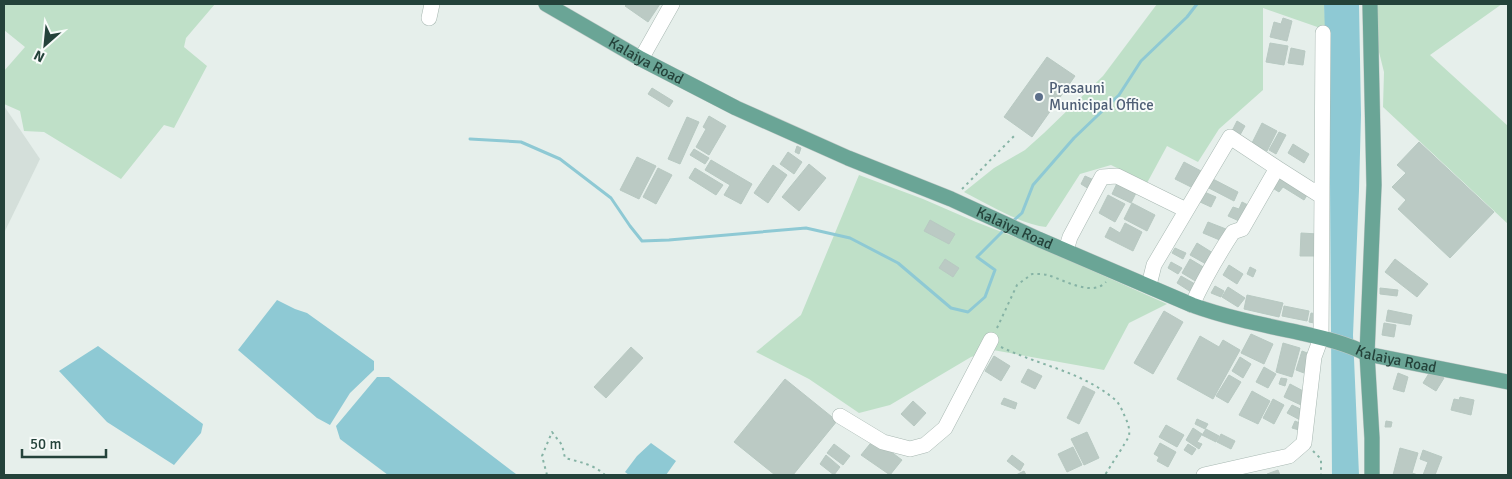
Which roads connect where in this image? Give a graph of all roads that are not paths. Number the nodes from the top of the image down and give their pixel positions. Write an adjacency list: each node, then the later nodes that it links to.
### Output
1 (546, 4): 5 (main road, Kalaiya Road)
2 (672, 4): 5 (street)
3 (1370, 4): 14 (main road)
4 (1323, 33): 7 (street)
5 (641, 59): 9 (main road, Kalaiya Road)
6 (1277, 168): 7 (street); 8 (street); 11 (street)
7 (1321, 196): 12 (street)
8 (1186, 210): 9 (street); 10 (street)
9 (1066, 250): 10 (main road, Kalaiya Road)
10 (1149, 285): 11 (main road, Kalaiya Road)
11 (1192, 305): 12 (main road, Kalaiya Road)
12 (1321, 338): 14 (main road, Kalaiya Road); 17 (street)
13 (991, 340): 16 (street)
14 (1361, 351): 15 (main road, Kalaiya Road); 18 (main road)
15 (1508, 382)
16 (840, 416)
17 (1204, 475)
18 (1372, 475)

